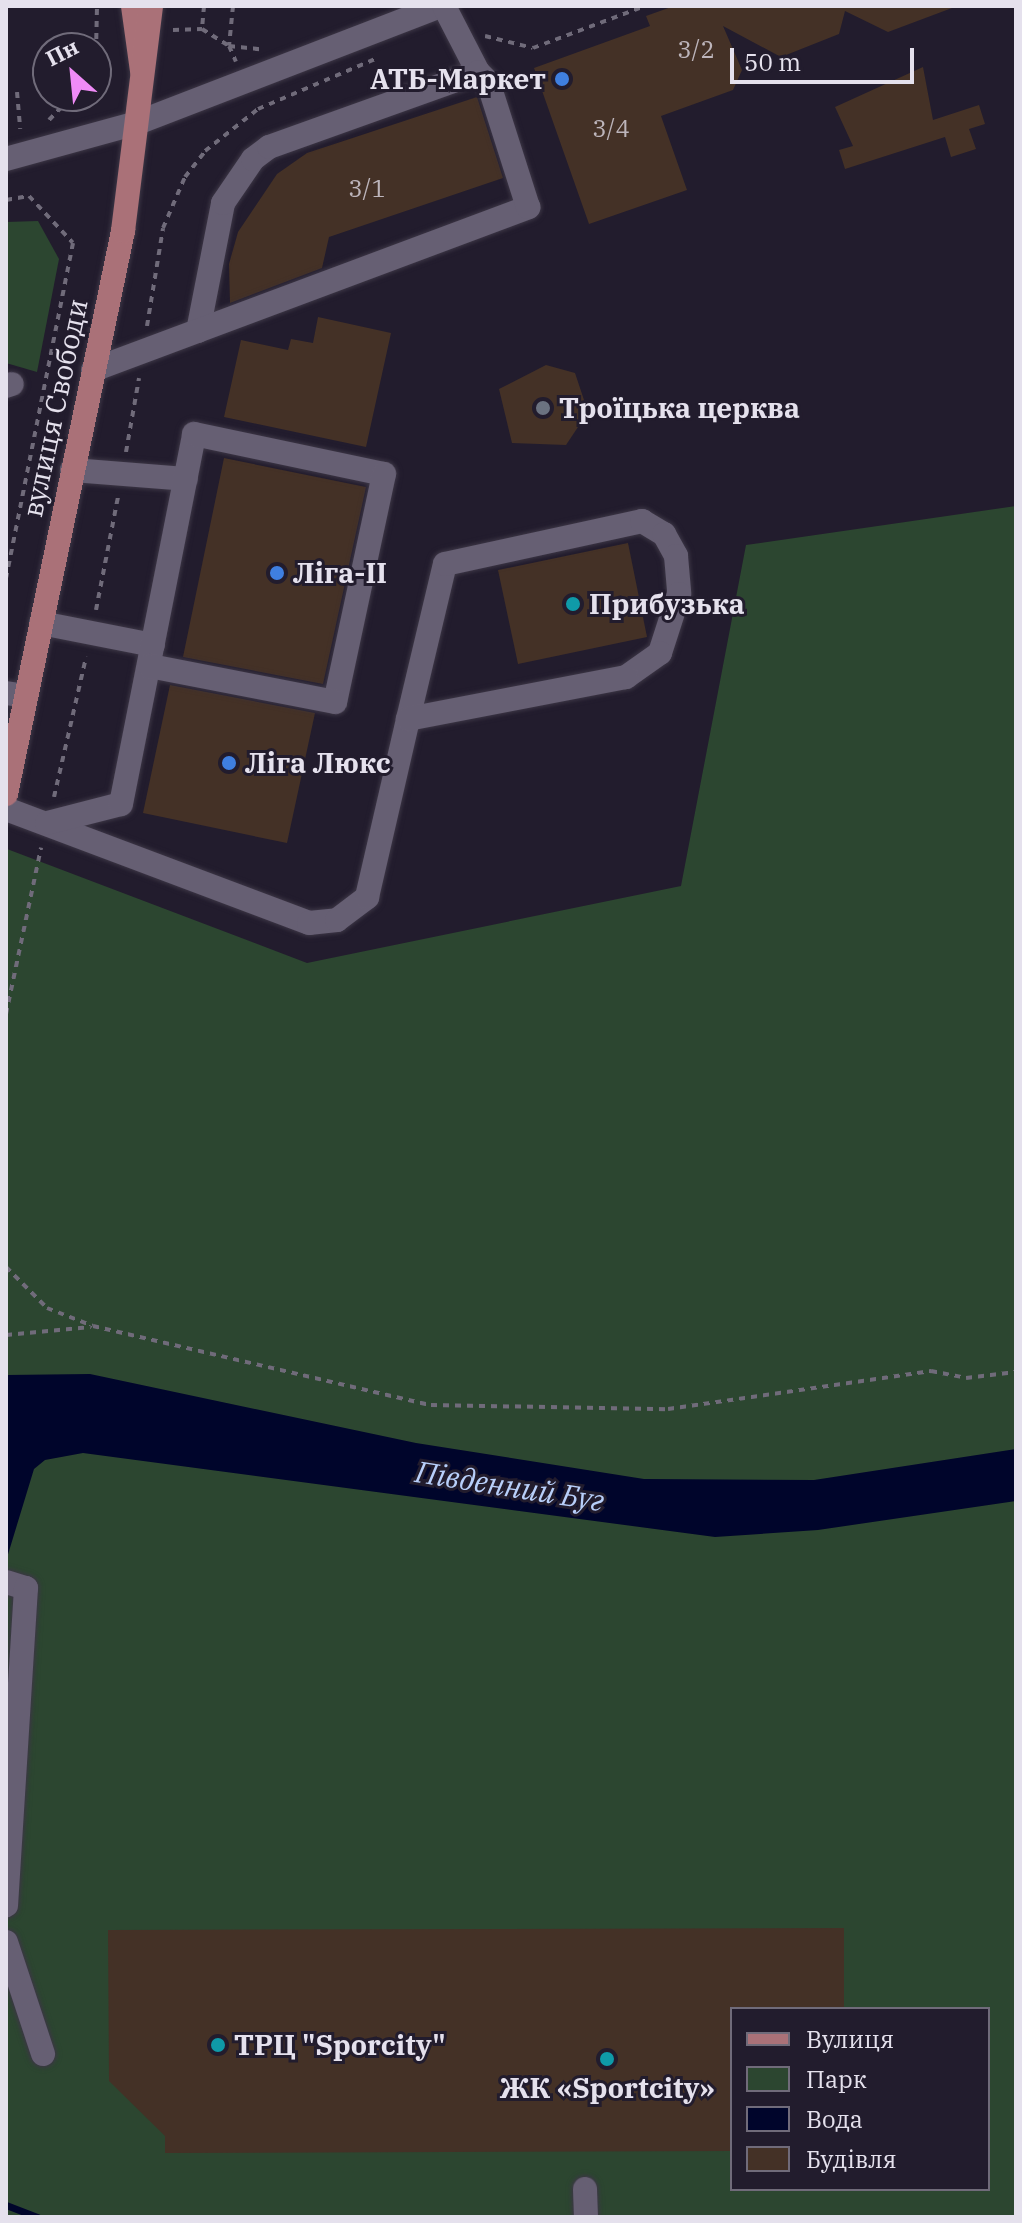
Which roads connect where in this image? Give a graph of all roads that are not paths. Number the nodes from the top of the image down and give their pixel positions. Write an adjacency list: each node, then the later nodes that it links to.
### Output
1 (133, 6): 5 (main road, вулиця Свободи)
2 (151, 6): 5 (main road, вулиця Свободи)
3 (442, 6): 4 (street); 6 (street)
4 (478, 72): 8 (street); 8 (street)
5 (144, 80): 6 (main road, вулиця Свободи)
6 (137, 123): 7 (street); 9 (main road, вулиця Свободи)
7 (6, 159)
8 (198, 331): 9 (street)
9 (93, 370): 10 (main road, вулиця Свободи)
10 (72, 470): 11 (street); 12 (main road, вулиця Свободи)
11 (186, 479): 13 (street); 13 (street)
12 (41, 623): 13 (street); 14 (main road, вулиця Свободи)
13 (151, 656): 18 (street)
14 (16, 694): 16 (main road, вулиця Свободи)
15 (408, 719): 15 (street); 18 (street)
16 (6, 794)
17 (6, 809): 18 (street)
18 (47, 823)
19 (6, 1582): 20 (street)
20 (6, 1905)
21 (6, 1942): 22 (street)
22 (43, 2054)
23 (585, 2189): 24 (street)
24 (586, 2217)

